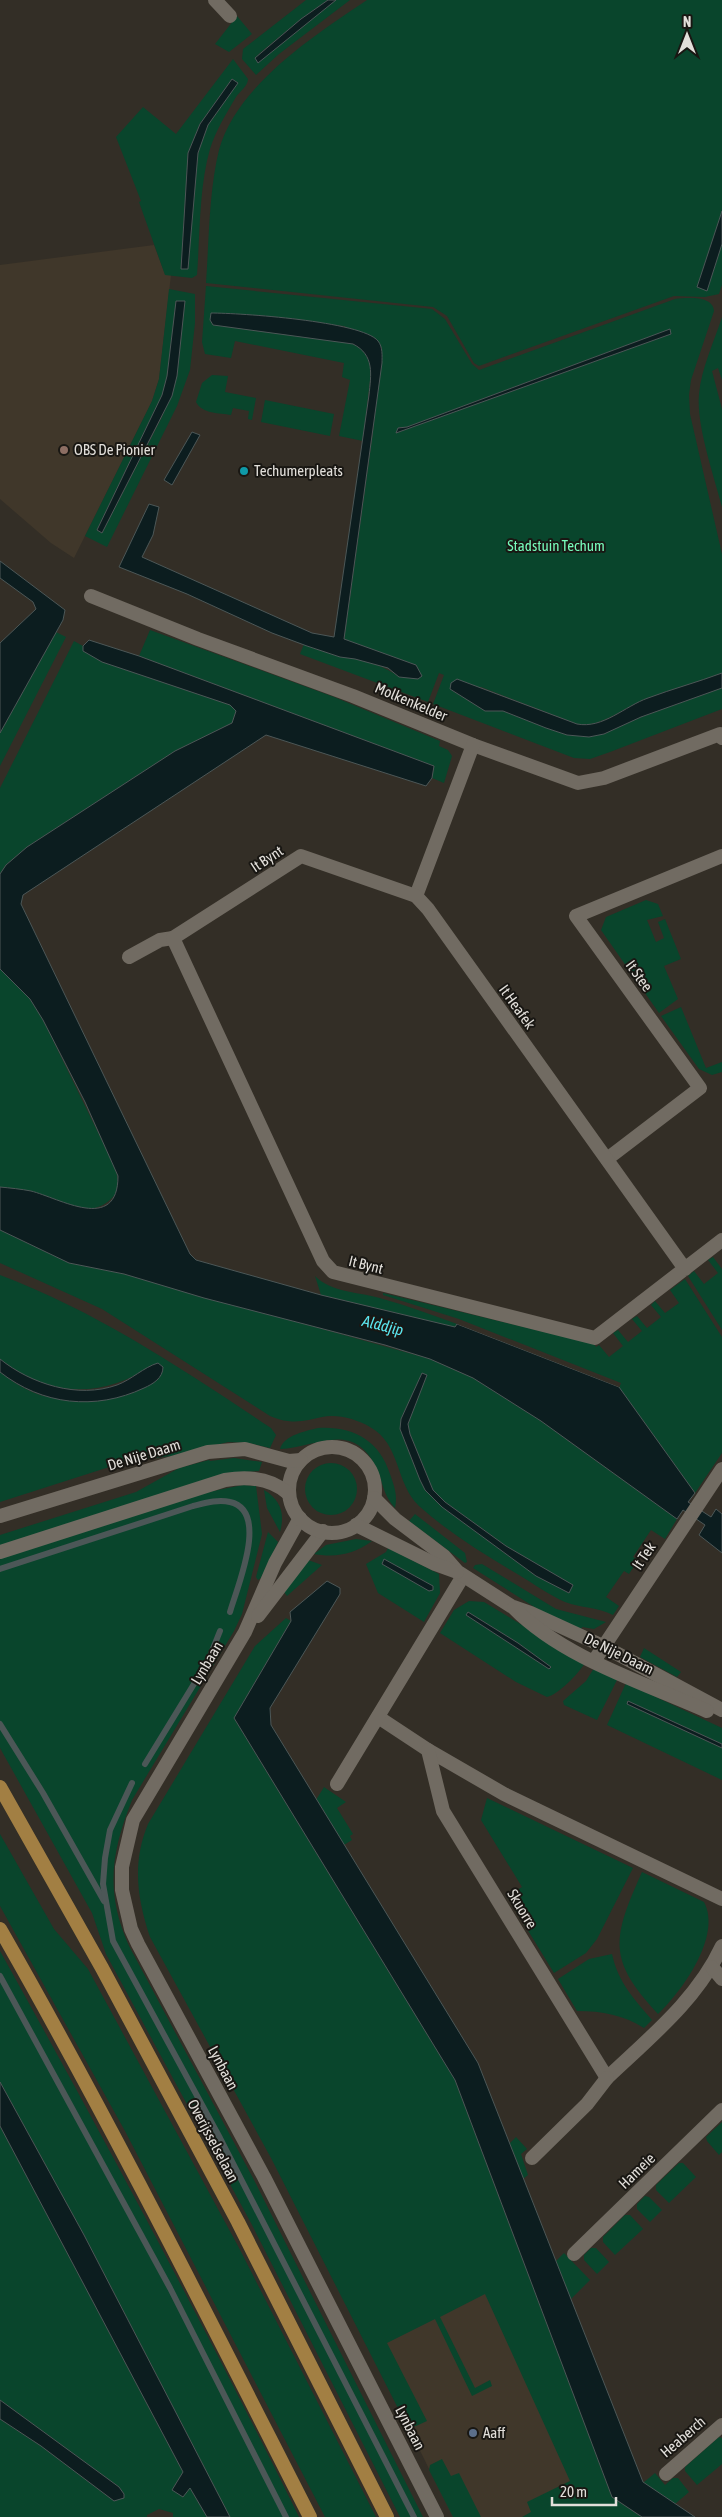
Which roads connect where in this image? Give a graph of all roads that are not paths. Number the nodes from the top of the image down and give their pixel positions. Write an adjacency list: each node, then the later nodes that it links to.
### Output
1 (215, 0): 2 (street)
2 (230, 16)
3 (91, 596): 5 (street, Molkenkelder)
4 (721, 736): 5 (street, Molkenkelder)
5 (473, 745): 7 (street)
6 (722, 856): 10 (street, It Stee)
7 (416, 896): 8 (street, It Bynt); 10 (street, It Heafek)
8 (173, 938): 9 (street, It Bynt); 12 (street, It Bynt)
9 (129, 957)
10 (606, 1159): 12 (street, It Heafek)
11 (722, 1240): 12 (street, It Bynt)
12 (685, 1269)
13 (301, 1460): 15 (street); 16 (street); 17 (street, De Nije Daam)
14 (722, 1469): 25 (street, It Tek)
15 (289, 1494): 18 (street); 21 (street)
16 (374, 1498): 19 (street); 22 (street, De Nije Daam)
17 (0, 1516)
18 (300, 1518): 20 (street); 24 (street, Lynbaan)
19 (356, 1525): 20 (street); 22 (street, De Nije Daam)
20 (323, 1531): 24 (street, Lynbaan)
21 (0, 1552)
22 (461, 1574): 23 (street, De Nije Daam); 29 (street)
23 (511, 1606): 25 (street, De Nije Daam); 26 (street, De Nije Daam)
24 (245, 1632): 46 (street, Lynbaan)
25 (603, 1646): 26 (street, It Tek); 27 (street, De Nije Daam)
26 (594, 1661): 28 (street, De Nije Daam)
27 (722, 1710)
28 (722, 1716)
29 (378, 1717): 30 (street); 31 (street)
30 (428, 1750): 33 (street); 38 (street, Skuorre)
31 (337, 1784)
32 (0, 1787): 45 (main road, Overijsselselaan)
33 (722, 1899)
34 (0, 1929): 44 (main road)
35 (722, 1946): 36 (street)
36 (712, 1967): 37 (street); 38 (street)
37 (722, 1979)
38 (607, 2078): 40 (street)
39 (722, 2110): 41 (street, Hameie)
40 (532, 2158)
41 (574, 2254)
42 (722, 2425): 43 (street, Heaberch)
43 (666, 2474)
44 (310, 2517)
45 (387, 2517)
46 (437, 2517)

